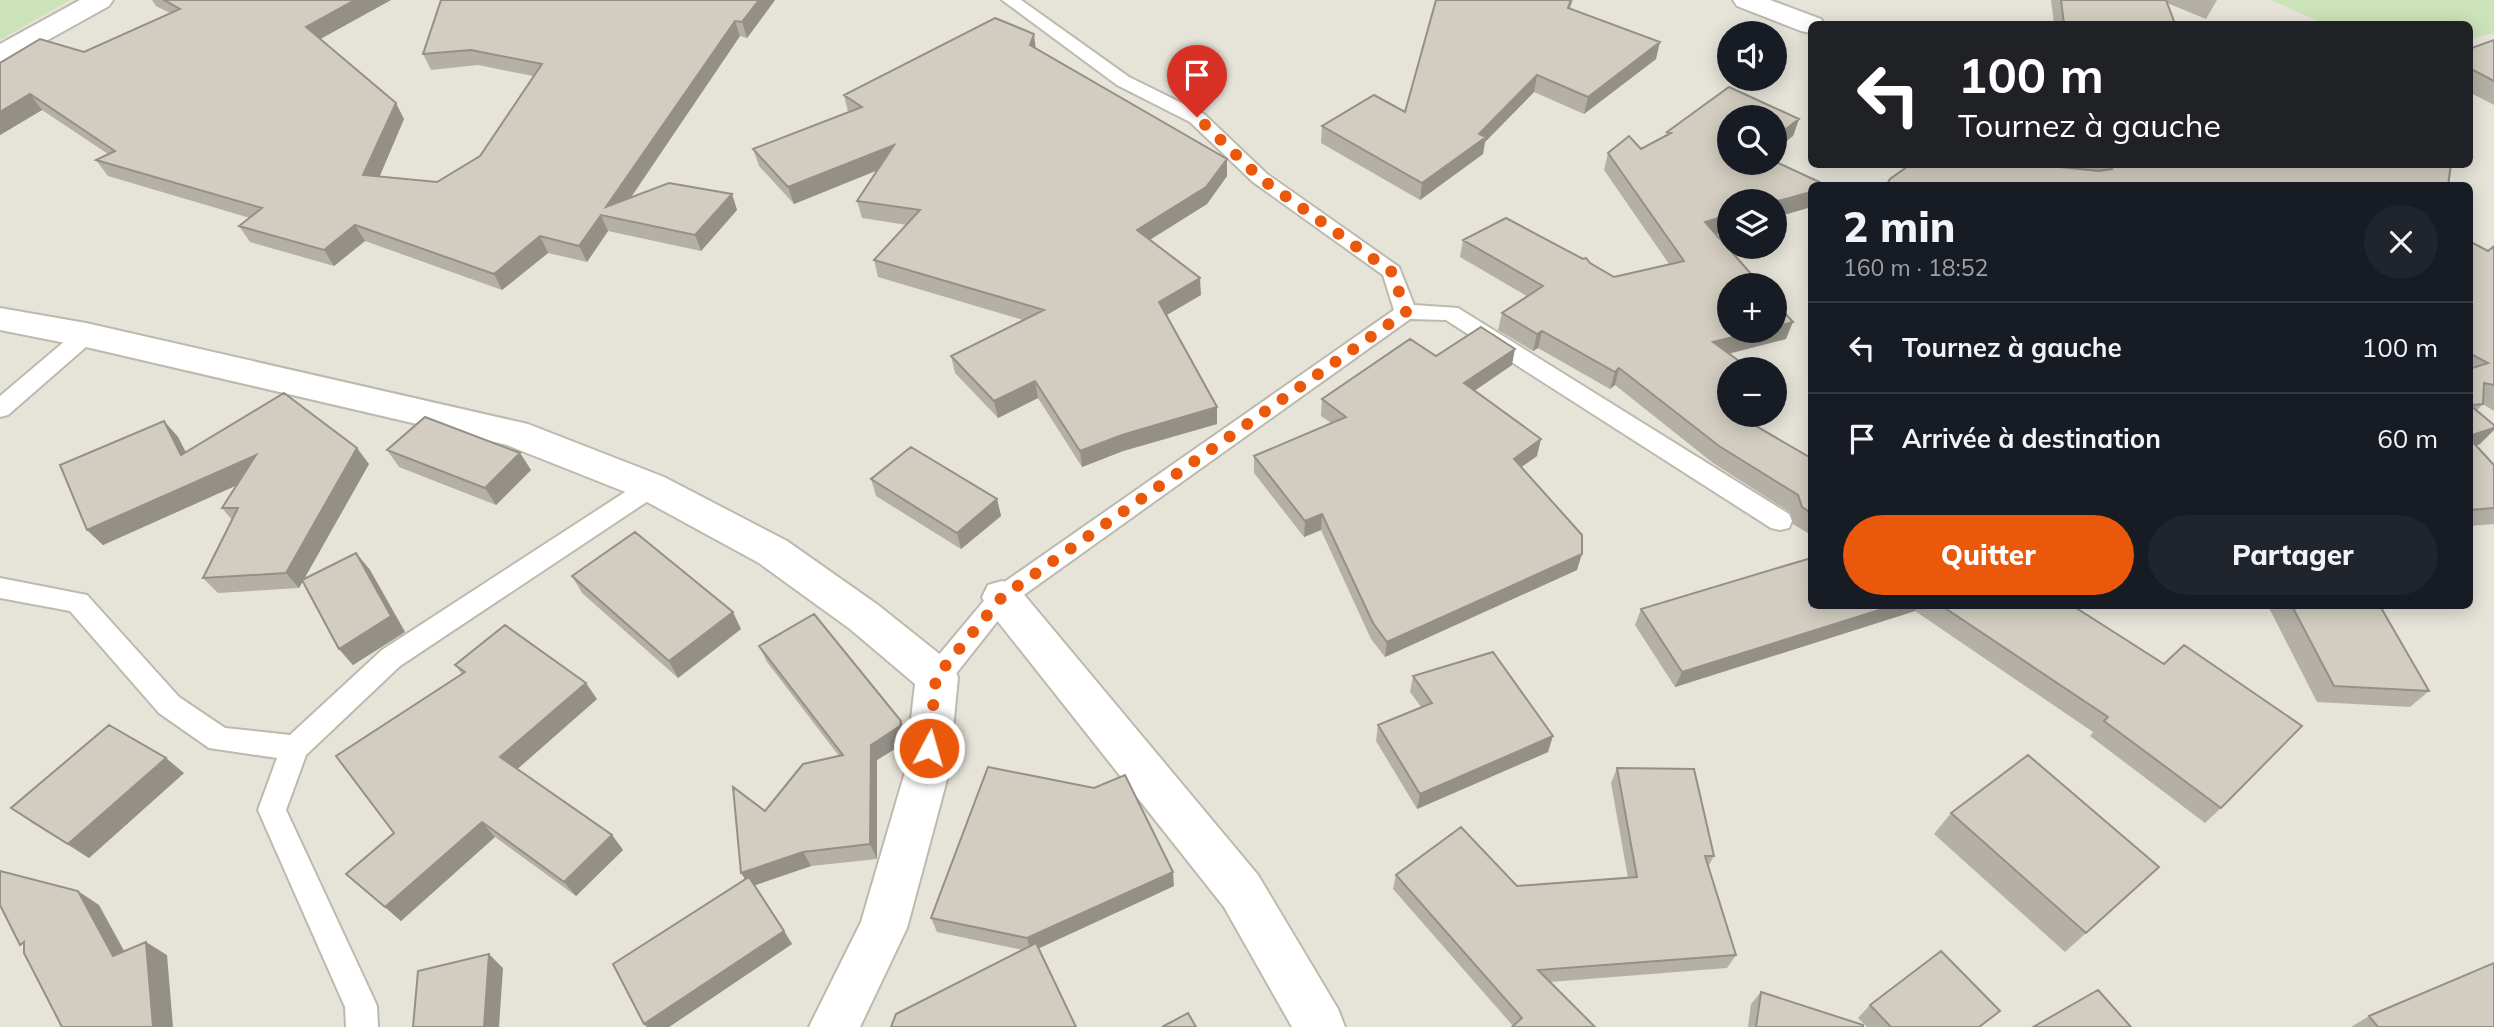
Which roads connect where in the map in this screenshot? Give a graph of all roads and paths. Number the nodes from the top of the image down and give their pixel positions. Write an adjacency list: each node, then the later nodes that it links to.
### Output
1 (100, 0): 5 (street)
2 (1010, 0): 6 (lane)
3 (1746, 0): 4 (street)
4 (1808, 24)
5 (0, 55)
6 (1406, 312): 11 (lane); 13 (lane)
7 (0, 318): 8 (street)
8 (86, 335): 9 (lane); 10 (street)
9 (0, 409)
10 (651, 487): 14 (street); 15 (lane)
11 (1780, 521)
12 (0, 588): 15 (lane)
13 (1002, 597): 14 (lane); 18 (street)
14 (936, 677): 17 (street)
15 (295, 748): 16 (lane)
16 (362, 1027)
17 (834, 1027)
18 (1320, 1027)

